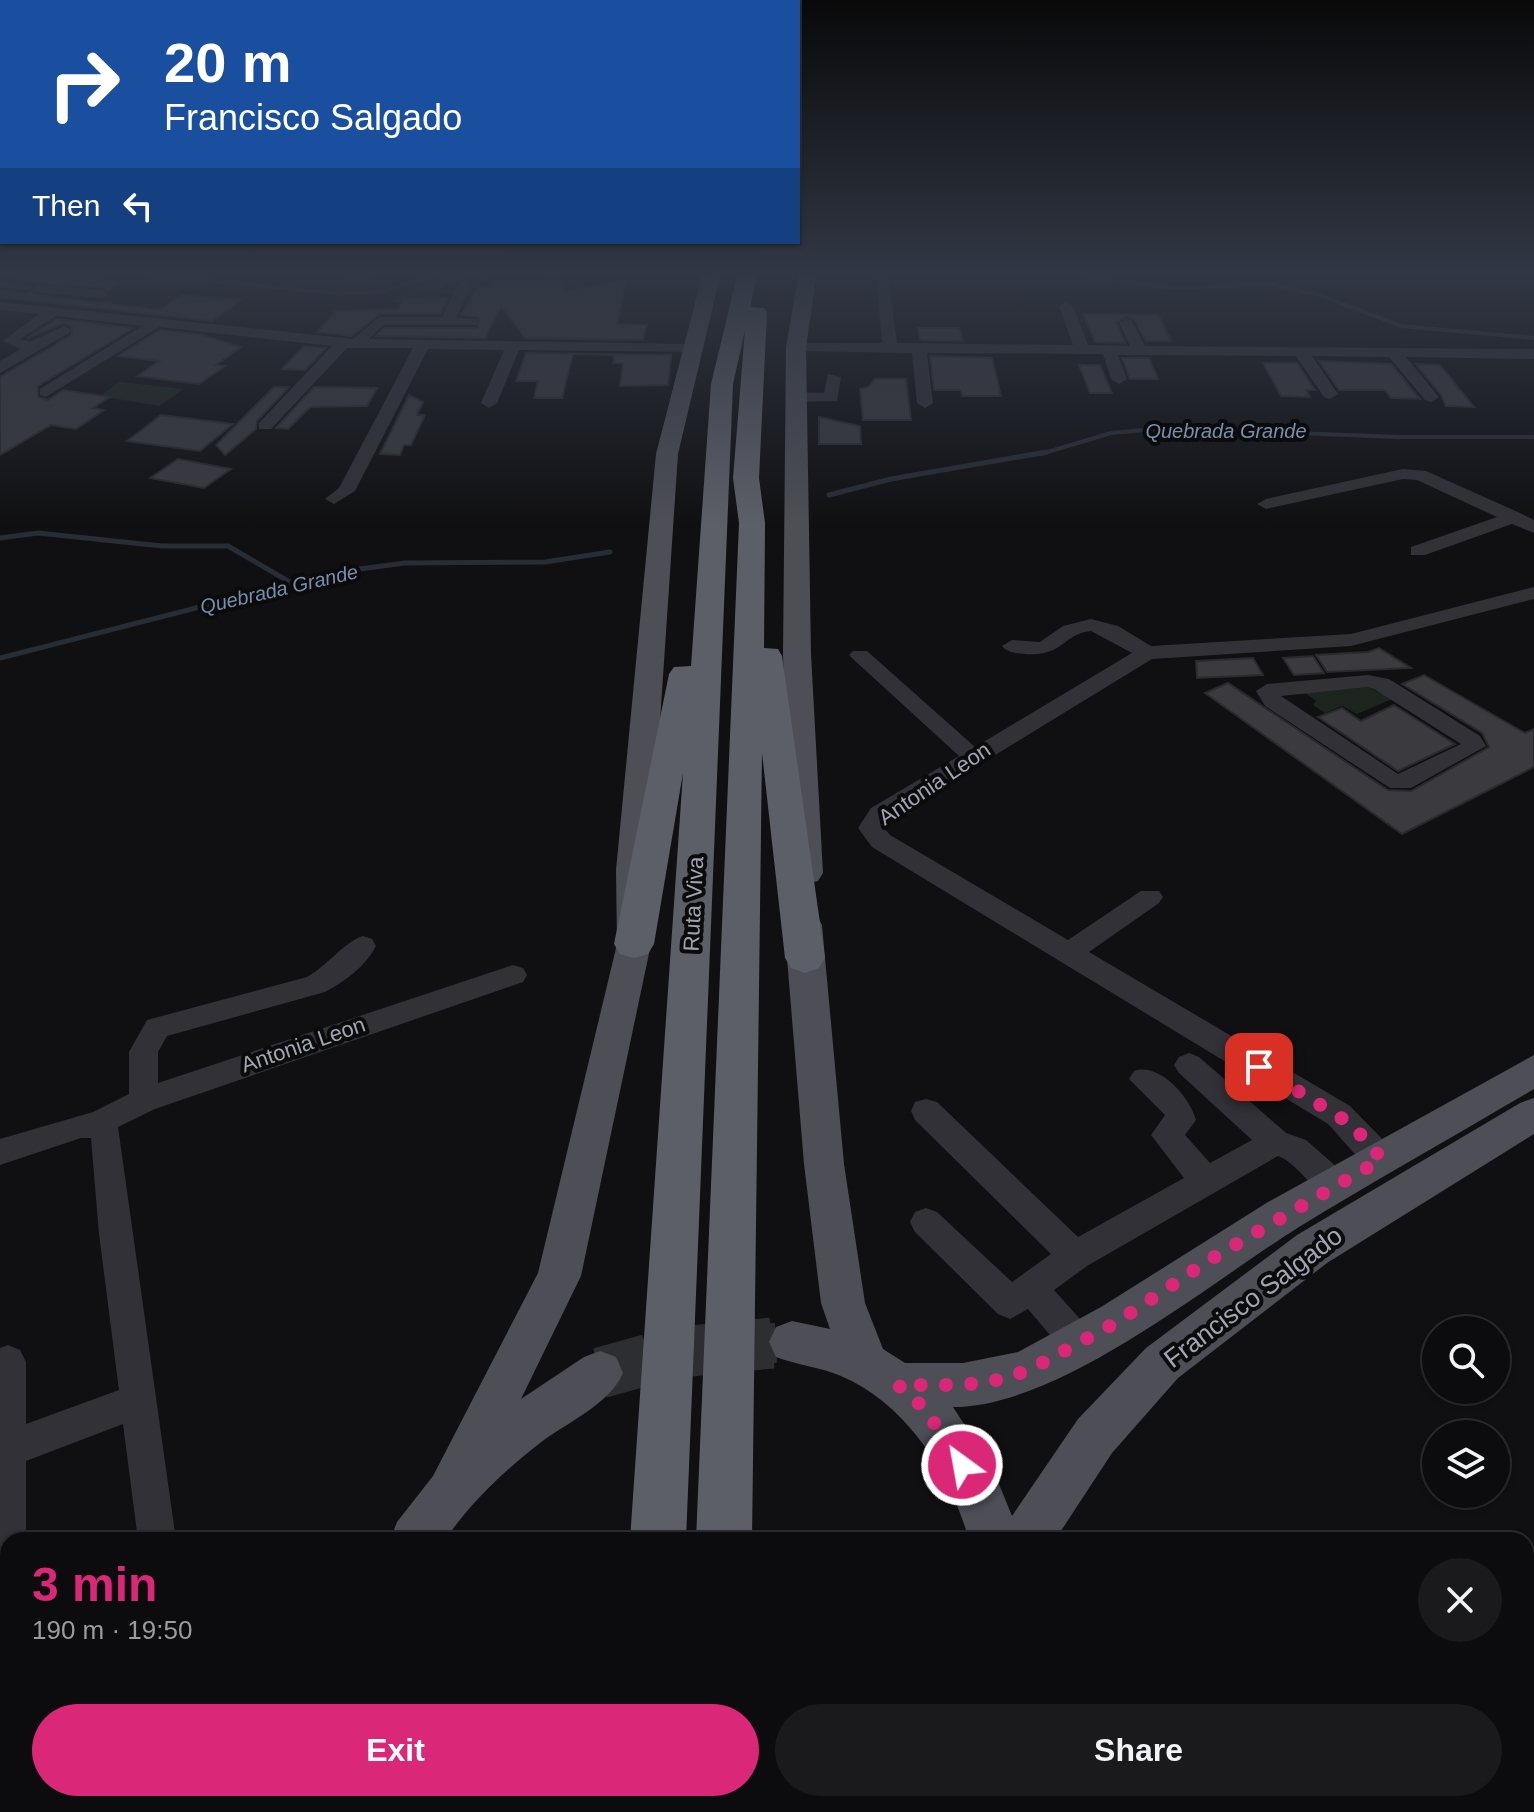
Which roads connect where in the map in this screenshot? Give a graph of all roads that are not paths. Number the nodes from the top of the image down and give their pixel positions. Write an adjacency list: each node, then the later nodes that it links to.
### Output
1 (17, 357): 14 (street)
2 (102, 357): 17 (street)
3 (337, 357): 23 (street)
4 (416, 357): 24 (street)
5 (509, 357): 21 (street)
6 (687, 357): 38 (main road)
7 (728, 357): 27 (highway, Ruta Viva)
8 (753, 357): 27 (highway, Ruta Viva)
9 (796, 357): 19 (main road)
10 (920, 357): 22 (street)
11 (1111, 357): 16 (street)
12 (1304, 357): 18 (street)
13 (1397, 357): 20 (street)
14 (0, 368)
15 (833, 377): 19 (street)
16 (1119, 379)
17 (46, 392)
18 (1330, 394)
19 (796, 397): 41 (main road)
20 (1431, 397)
21 (489, 403)
22 (925, 403)
23 (265, 426)
24 (334, 499)
25 (1266, 504): 26 (street)
26 (1514, 517): 28 (street); 29 (street)
27 (734, 527): 38 (highway); 41 (highway); 69 (highway, Ruta Viva); 70 (highway, Ruta Viva)
28 (1534, 527)
29 (1418, 551)
30 (1534, 593): 32 (street, Antonia Leon)
31 (1012, 646): 33 (street)
32 (1261, 646): 33 (street, Antonia Leon); 35 (street)
33 (1147, 653): 36 (street, Antonia Leon)
34 (860, 655): 36 (street)
35 (1292, 686): 35 (street)
36 (972, 756): 40 (street, Antonia Leon)
37 (1150, 897): 40 (street)
38 (634, 944): 65 (main road)
39 (363, 946): 46 (street)
40 (1068, 953): 52 (street, Antonia Leon)
41 (805, 958): 62 (main road)
42 (513, 975): 46 (street, Antonia Leon)
43 (1189, 1065): 50 (street)
44 (1534, 1070): 52 (main road, Francisco Salgado)
45 (1144, 1079): 53 (street)
46 (144, 1100): 49 (street, Antonia Leon)
47 (926, 1111): 56 (street)
48 (1534, 1114): 72 (main road, Francisco Salgado)
49 (97, 1124): 51 (street, Antonia Leon); 63 (street)
50 (1275, 1142): 53 (street); 54 (street)
51 (0, 1152)
52 (1382, 1159): 54 (main road, Francisco Salgado)
53 (1206, 1181): 56 (street)
54 (1335, 1185): 59 (main road, Francisco Salgado)
55 (926, 1222): 57 (street)
56 (1075, 1256): 57 (street)
57 (1031, 1288): 59 (street)
58 (792, 1342): 62 (main road)
59 (1078, 1342): 62 (main road, Francisco Salgado)
60 (8, 1362): 64 (street)
61 (600, 1373): 65 (main road)
62 (882, 1376): 71 (main road)
63 (140, 1400): 64 (street); 67 (street)
64 (4, 1450): 66 (street)
65 (452, 1489): 68 (main road)
66 (7, 1532)
67 (156, 1532)
68 (421, 1532)
69 (659, 1532)
70 (724, 1532)
71 (992, 1532)
72 (1031, 1532)

